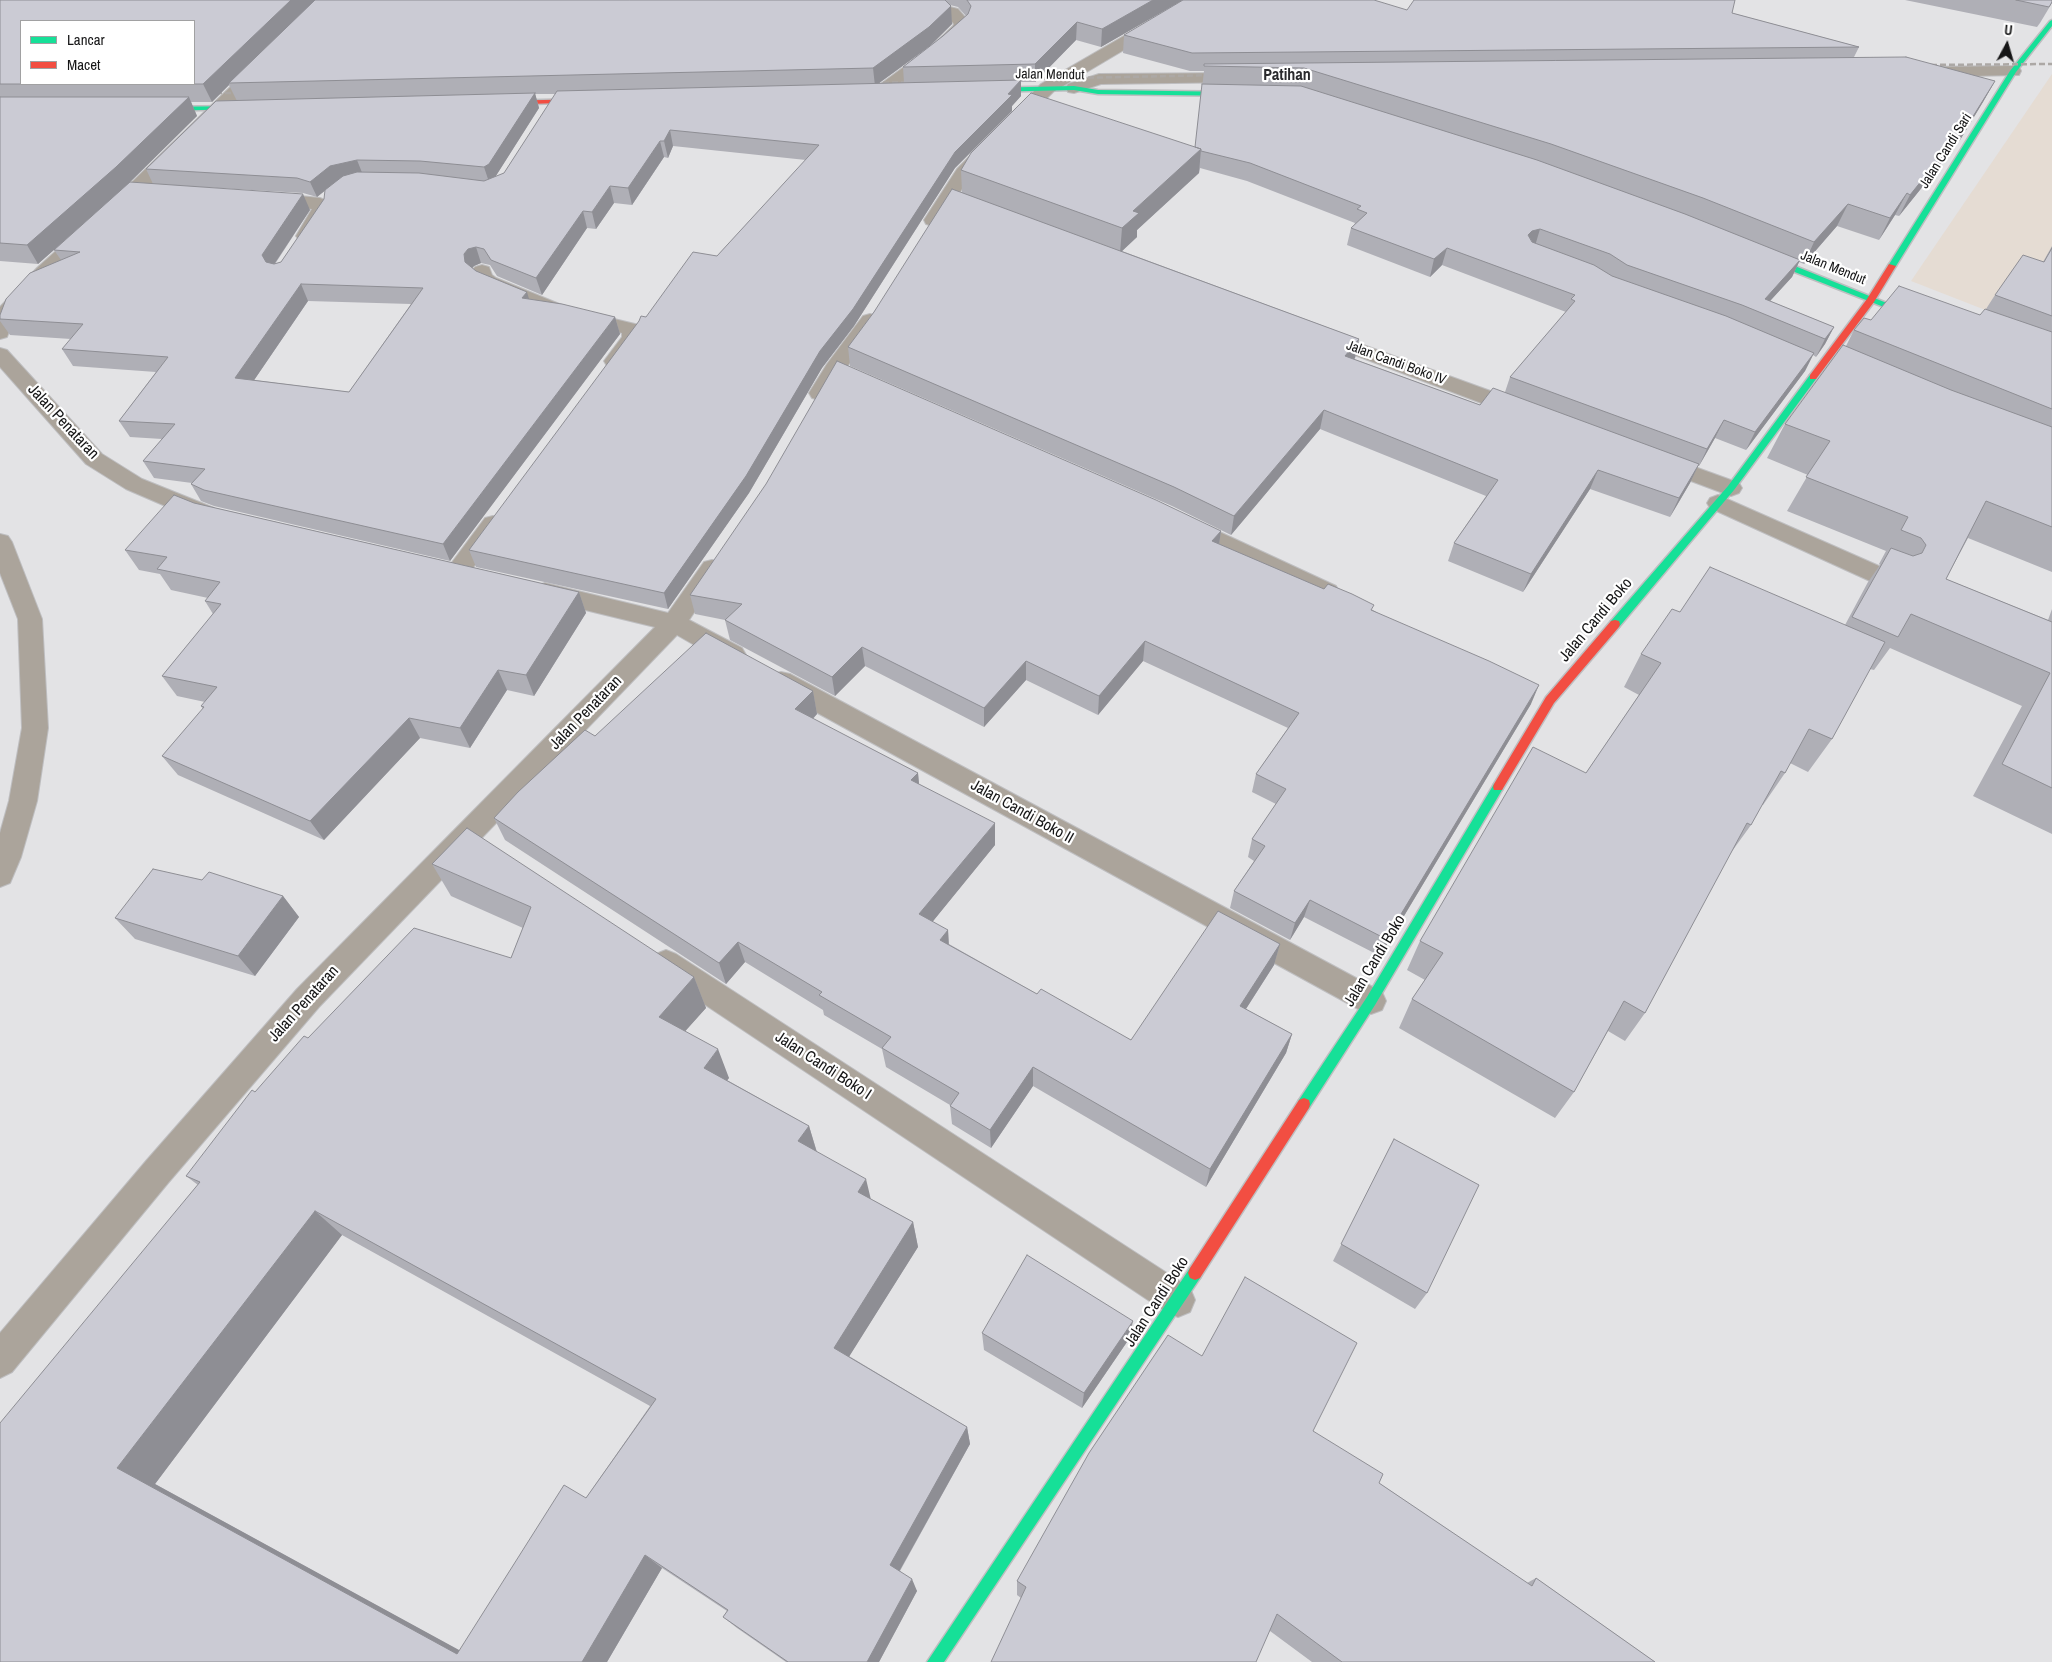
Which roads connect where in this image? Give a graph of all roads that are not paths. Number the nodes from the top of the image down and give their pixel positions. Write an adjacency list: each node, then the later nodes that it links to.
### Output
1 (903, 0): 12 (street)
2 (1197, 0): 8 (street)
3 (2052, 22): 5 (street, Jalan Candi Sari)
4 (274, 54): 18 (street)
5 (2013, 71): 6 (street); 27 (street, Jalan Candi Sari)
6 (1904, 72)
7 (1252, 86): 9 (street)
8 (1047, 88): 9 (street, Jalan Mendut); 10 (street, Jalan Mendut); 23 (street)
9 (1074, 88)
10 (968, 90)
11 (900, 92): 12 (street)
12 (875, 93)
13 (604, 101): 14 (street)
14 (554, 102): 15 (street); 19 (street)
15 (485, 104)
16 (259, 108): 18 (street)
17 (150, 109): 18 (street)
18 (219, 109): 20 (street)
19 (544, 118)
20 (134, 191): 21 (street); 31 (street)
21 (162, 192)
22 (256, 198): 24 (street)
23 (922, 239)
24 (296, 251)
25 (1751, 252): 27 (street, Jalan Mendut)
26 (482, 271): 33 (street)
27 (1871, 300): 29 (street, Jalan Mendut); 37 (street, Jalan Candi Boko)
28 (880, 305): 34 (street)
29 (1934, 324)
30 (1302, 329): 35 (street, Jalan Candi Boko IV)
31 (0, 333)
32 (0, 354): 40 (street, Jalan Penataran)
33 (603, 376)
34 (809, 412)
35 (1535, 415)
36 (1638, 453): 37 (street)
37 (1725, 495): 44 (street); 50 (street, Jalan Candi Boko)
38 (504, 509): 43 (street)
39 (1163, 513): 46 (street)
40 (227, 519)
41 (0, 542): 48 (street)
42 (722, 553): 47 (street, Jalan Penataran)
43 (458, 571)
44 (1889, 580)
45 (524, 587): 47 (street)
46 (1343, 600)
47 (674, 623): 50 (street, Jalan Candi Boko II); 52 (street, Jalan Penataran)
48 (0, 875)
49 (644, 948): 51 (street, Jalan Candi Boko I)
50 (1371, 1001): 51 (street, Jalan Candi Boko)
51 (1178, 1300): 53 (street, Jalan Candi Boko)
52 (0, 1360)
53 (935, 1662)

